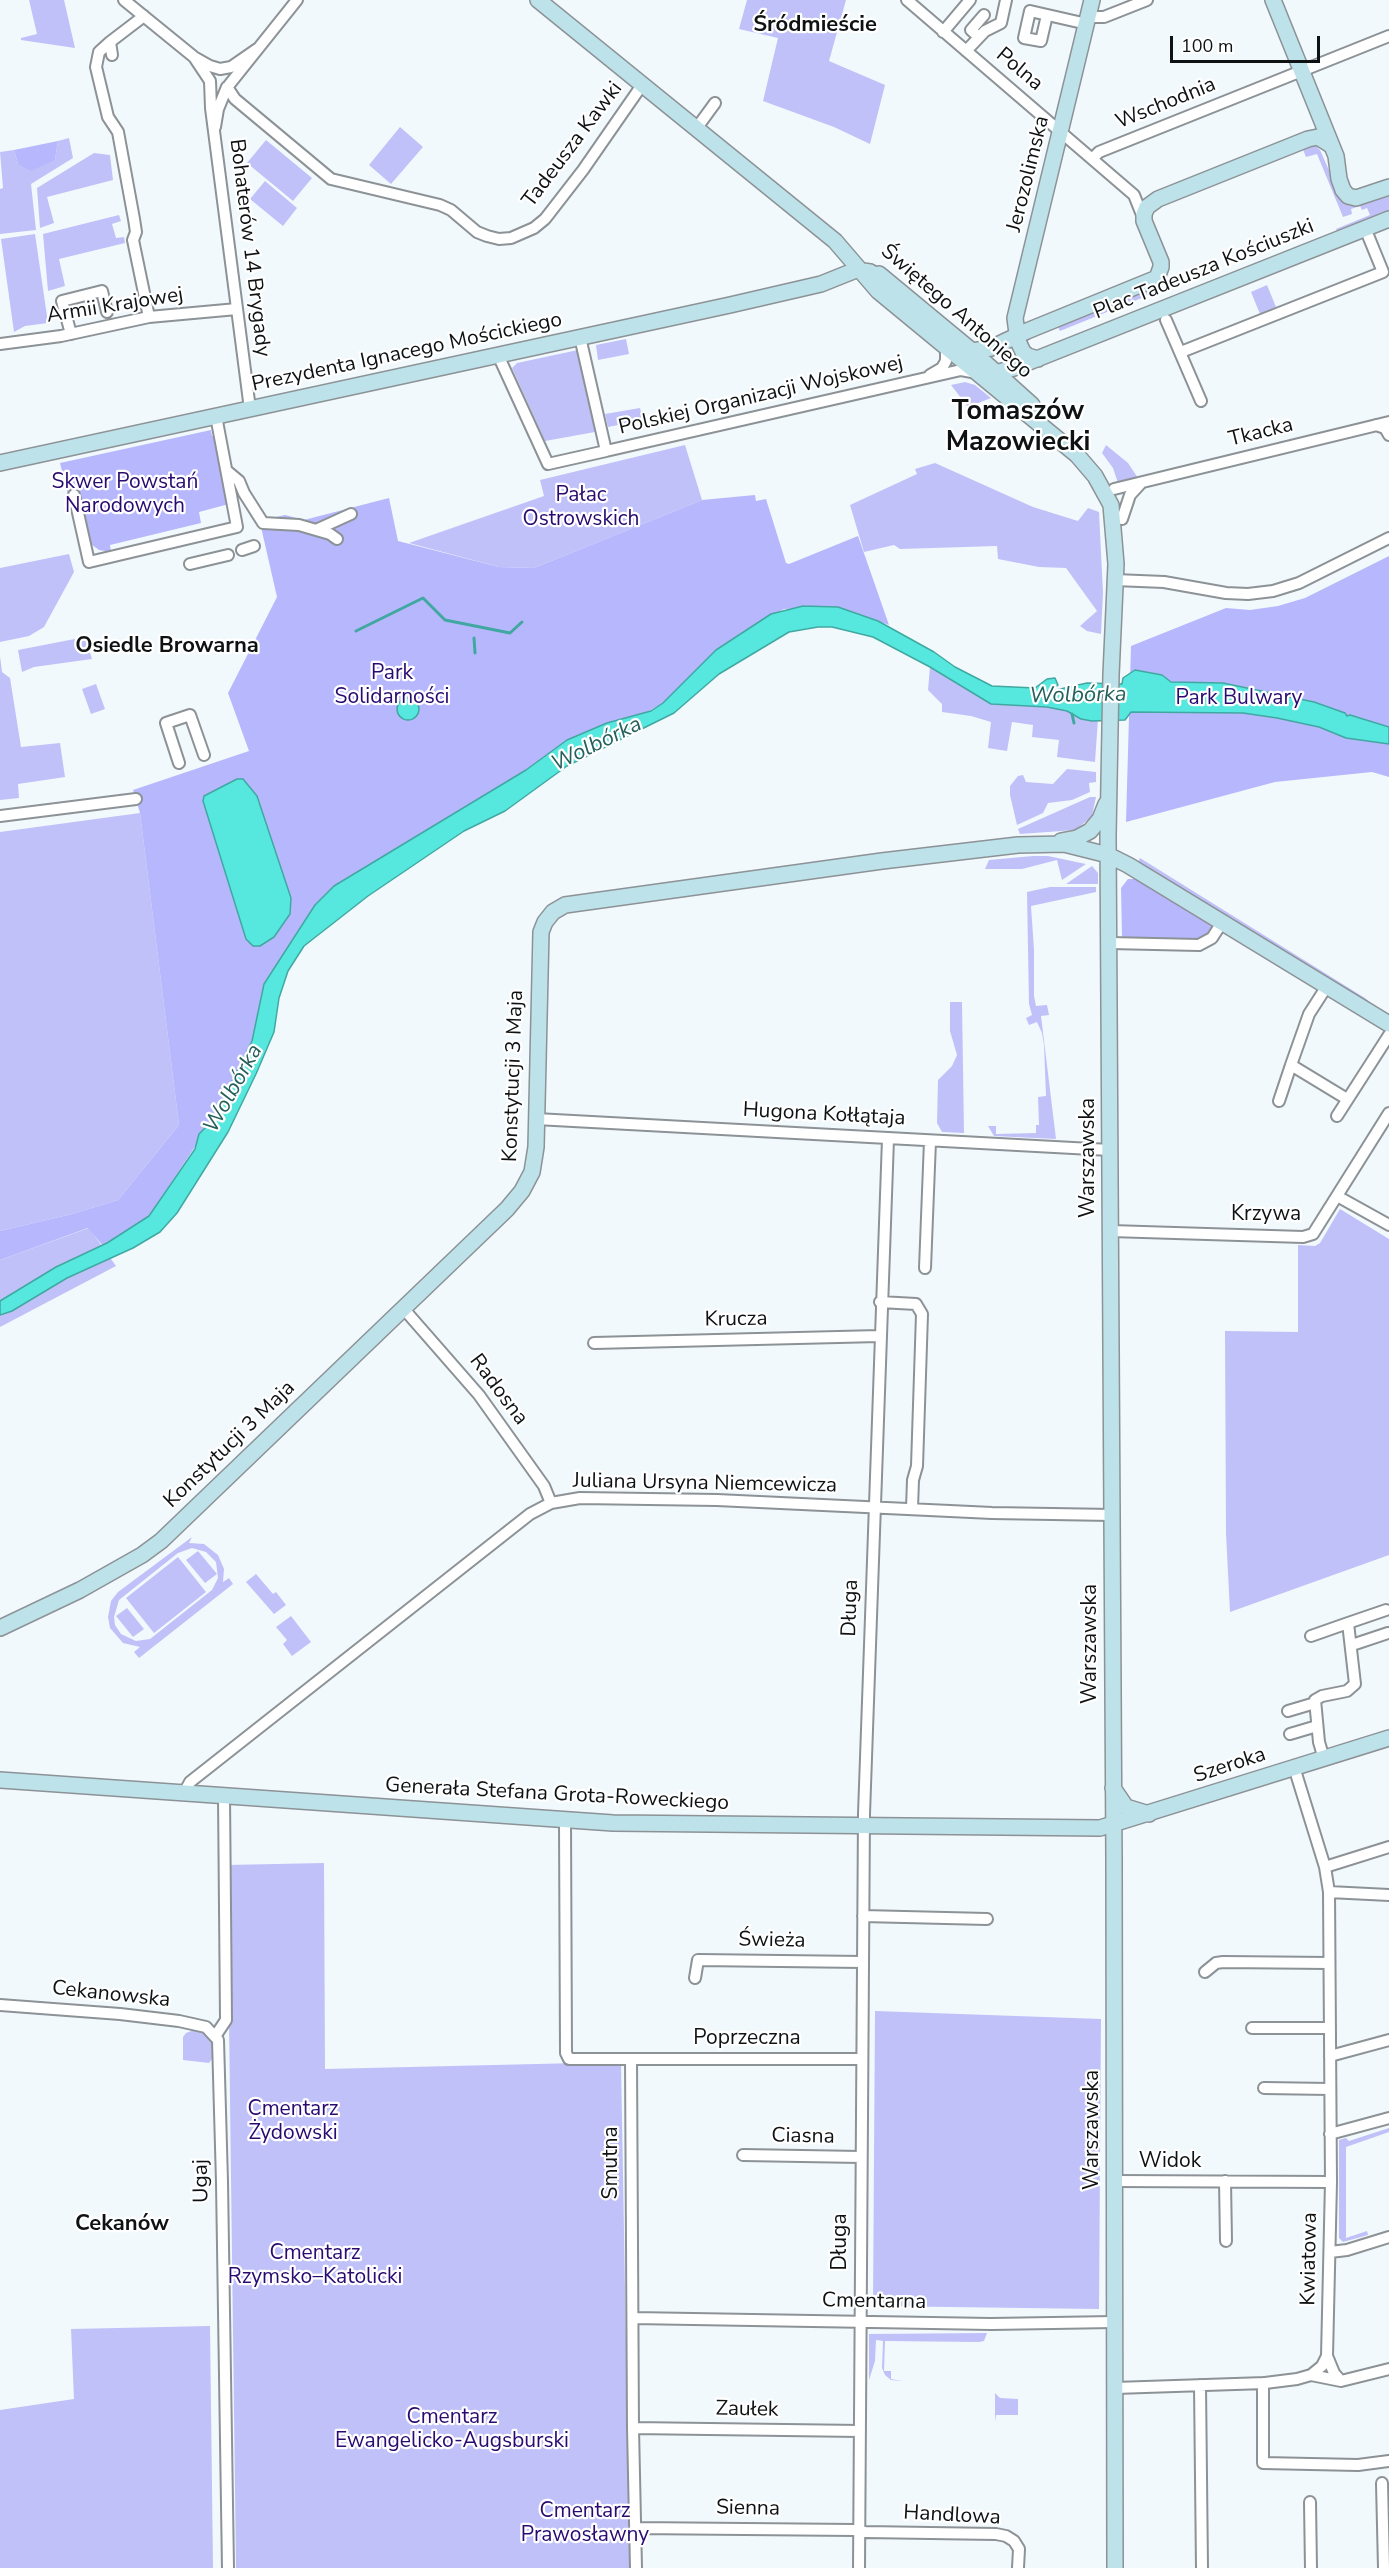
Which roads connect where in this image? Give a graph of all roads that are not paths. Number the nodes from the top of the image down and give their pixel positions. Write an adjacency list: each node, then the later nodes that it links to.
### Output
1 (124, 0): 12 (street, Bohaterów 14 Brygady)
2 (297, 0): 18 (street)
3 (907, 0): 14 (street, Polna)
4 (970, 0): 14 (street)
5 (1006, 0): 16 (street, Polna)
6 (1092, 0): 13 (street, Jerozolimska)
7 (1147, 0): 13 (street)
8 (1273, 0): 23 (street)
9 (541, 1): 25 (street, Świętego Antoniego)
10 (984, 15): 16 (street, Polna)
11 (1047, 15): 13 (street)
12 (144, 16): 17 (street); 21 (street, Bohaterów 14 Brygady)
13 (1088, 20): 30 (street, Jerozolimska)
14 (944, 32): 19 (street, Polna)
15 (1389, 36): 23 (street, Wschodnia)
16 (979, 37): 19 (street, Polna)
17 (110, 42): 20 (street); 43 (street)
18 (257, 50): 22 (street); 26 (street)
19 (966, 51): 30 (street, Polna)
20 (112, 55)
21 (194, 57): 22 (street, Bohaterów 14 Brygady); 24 (street, Bohaterów 14 Brygady)
22 (220, 69): 24 (street); 26 (street)
23 (1302, 71): 31 (street); 32 (street, Wschodnia)
24 (210, 81): 26 (street); 28 (street, Bohaterów 14 Brygady)
25 (642, 85): 26 (street, Tadeusza Kawki); 29 (street, Świętego Antoniego)
26 (228, 86): 28 (street, Bohaterów 14 Brygady)
27 (715, 103): 29 (street)
28 (215, 127): 41 (street, Bohaterów 14 Brygady)
29 (696, 129): 37 (street, Świętego Antoniego)
30 (1061, 131): 32 (street, Polna); 47 (street, Jerozolimska)
31 (1332, 146): 33 (street); 35 (street)
32 (1093, 158): 35 (street, Polna)
33 (1382, 190)
34 (1388, 219): 36 (street, Plac Tadeusza Kościuszki)
35 (1144, 221): 47 (street, Plac Tadeusza Kościuszki)
36 (1365, 228): 50 (street); 53 (street, Plac Tadeusza Kościuszki)
37 (839, 245): 38 (street, Świętego Antoniego); 39 (street); 40 (street, Świętego Antoniego)
38 (859, 270): 39 (street, Prezydenta Ignacego Mościckiego); 40 (street, Świętego Antoniego)
39 (823, 283): 40 (street, Prezydenta Ignacego Mościckiego); 46 (street, Prezydenta Ignacego Mościckiego)
40 (882, 286): 49 (street, Świętego Antoniego); 51 (street, Świętego Antoniego)
41 (237, 309): 43 (street, Armii Krajowej); 58 (street, Bohaterów 14 Brygady)
42 (107, 312): 45 (street)
43 (149, 317): 45 (street, Armii Krajowej)
44 (1166, 320): 50 (street)
45 (71, 334): 48 (street, Armii Krajowej)
46 (580, 337): 52 (street, Prezydenta Ignacego Mościckiego); 63 (street, Polskiej Organizacji Wojskowej)
47 (1015, 337): 51 (street, Plac Tadeusza Kościuszki); 53 (street); 54 (street)
48 (0, 344)
49 (946, 346): 51 (street, Świętego Antoniego); 55 (street, Polskiej Organizacji Wojskowej)
50 (1181, 352): 57 (street)
51 (965, 354): 54 (street)
52 (498, 355): 58 (street, Prezydenta Ignacego Mościckiego); 63 (street, Polskiej Organizacji Wojskowej)
53 (1038, 359): 54 (street, Plac Tadeusza Kościuszki); 56 (street)
54 (987, 374): 55 (street, Polskiej Organizacji Wojskowej); 56 (street, Świętego Antoniego); 78 (street, Świętego Antoniego)
55 (924, 378): 63 (street, Polskiej Organizacji Wojskowej)
56 (1025, 400): 67 (street, Świętego Antoniego)
57 (1201, 400)
58 (250, 409): 59 (street, Prezydenta Ignacego Mościckiego)
59 (216, 416): 64 (street, Prezydenta Ignacego Mościckiego); 65 (street)
60 (1389, 422): 61 (street, Tkacka)
61 (1376, 424): 62 (street); 66 (street, Tkacka)
62 (1389, 435)
63 (606, 451)
64 (0, 463)
65 (227, 471): 68 (street); 71 (street)
66 (1143, 482): 67 (street, Tkacka); 70 (street)
67 (1114, 489): 70 (street, Świętego Antoniego)
68 (74, 495)
69 (351, 514): 71 (street)
70 (1122, 519): 78 (street, Świętego Antoniego)
71 (318, 529): 73 (street)
72 (1389, 538): 79 (street)
73 (338, 539)
74 (254, 546): 75 (street)
75 (242, 550)
76 (228, 555): 77 (street)
77 (190, 564)
78 (1116, 564): 79 (street, Świętego Antoniego)
79 (1115, 580): 80 (street, Świętego Antoniego)
80 (1110, 720): 83 (street, Warszawska)
81 (204, 755): 82 (street)
82 (179, 763)
83 (1108, 796): 86 (street); 87 (street, Warszawska)
84 (136, 799): 85 (street)
85 (0, 816)
86 (1044, 843): 87 (street, Konstytucji 3 Maja); 98 (street, Konstytucji 3 Maja)
87 (1108, 855): 88 (street, Konstytucji 3 Maja); 89 (street, Warszawska)
88 (1223, 921): 89 (street); 90 (street, Konstytucji 3 Maja)
89 (1110, 943): 101 (street, Warszawska)
90 (1327, 986): 91 (street, Konstytucji 3 Maja); 93 (street)
91 (1389, 1024)
92 (1389, 1035): 94 (street)
93 (1292, 1065): 94 (street); 95 (street)
94 (1347, 1099): 97 (street)
95 (1279, 1101)
96 (1389, 1113): 102 (street, Krzywa)
97 (1337, 1116)
98 (536, 1119): 99 (street, Hugona Kołłątaja); 107 (street, Konstytucji 3 Maja)
99 (888, 1139): 100 (street, Hugona Kołłątaja); 106 (street, Długa)
100 (930, 1141): 101 (street, Hugona Kołłątaja); 105 (street)
101 (1110, 1149): 104 (street, Warszawska)
102 (1337, 1196): 103 (street); 104 (street, Krzywa)
103 (1389, 1225)
104 (1111, 1231): 113 (street, Warszawska)
105 (925, 1268)
106 (880, 1302): 108 (street, Długa); 112 (street)
107 (403, 1308): 110 (street, Radosna); 116 (street, Konstytucji 3 Maja)
108 (879, 1336): 109 (street, Krucza); 111 (street, Długa)
109 (594, 1343)
110 (551, 1503): 111 (street, Juliana Ursyna Niemcewicza); 129 (street, Juliana Ursyna Niemcewicza)
111 (874, 1506): 112 (street, Juliana Ursyna Niemcewicza); 133 (street, Długa)
112 (912, 1509): 113 (street, Juliana Ursyna Niemcewicza)
113 (1112, 1515): 128 (street, Warszawska)
114 (1386, 1610): 115 (street)
115 (1348, 1623): 118 (street); 119 (street)
116 (0, 1628)
117 (1388, 1633): 119 (street)
118 (1311, 1636)
119 (1352, 1645): 120 (street)
120 (1315, 1703): 121 (street); 122 (street)
121 (1288, 1711)
122 (1317, 1726): 123 (street, Szeroka); 125 (street)
123 (1290, 1734)
124 (1389, 1738): 125 (street, Szeroka)
125 (1324, 1759): 126 (street, Szeroka)
126 (1294, 1767): 131 (street, Szeroka); 136 (street, Kwiatowa)
127 (0, 1780): 129 (street, Generała Stefana Grota-Roweckiego)
128 (1113, 1788): 131 (street); 134 (street, Warszawska)
129 (184, 1793): 130 (street, Generała Stefana Grota-Roweckiego)
130 (225, 1796): 132 (street, Generała Stefana Grota-Roweckiego); 148 (street, Ugaj)
131 (1149, 1814): 134 (street, Szeroka)
132 (565, 1821): 133 (street, Generała Stefana Grota-Roweckiego); 151 (street)
133 (864, 1826): 134 (street, Generała Stefana Grota-Roweckiego); 139 (street, Długa)
134 (1113, 1826): 159 (street, Warszawska)
135 (1389, 1847): 136 (street)
136 (1325, 1867): 137 (street, Kwiatowa)
137 (1329, 1892): 138 (street); 142 (street, Kwiatowa)
138 (1389, 1895)
139 (863, 1916): 140 (street); 141 (street, Długa)
140 (987, 1919)
141 (863, 1962): 144 (street, Świeża); 152 (street, Długa)
142 (1329, 1963): 143 (street); 147 (street, Kwiatowa)
143 (1205, 1972)
144 (695, 1978)
145 (0, 2005): 148 (street, Cekanowska)
146 (1252, 2028): 147 (street)
147 (1330, 2028): 150 (street, Kwiatowa)
148 (216, 2035): 182 (street, Ugaj)
149 (1389, 2040): 150 (street)
150 (1330, 2056): 154 (street, Kwiatowa)
151 (631, 2059): 152 (street, Poprzeczna); 165 (street, Smutna)
152 (862, 2059): 158 (street, Długa)
153 (1264, 2088): 154 (street)
154 (1330, 2089): 156 (street, Kwiatowa)
155 (1389, 2118): 156 (street)
156 (1330, 2134): 161 (street, Kwiatowa)
157 (743, 2155): 158 (street, Ciasna)
158 (861, 2157): 166 (street, Długa)
159 (1114, 2181): 160 (street, Widok); 167 (street, Warszawska)
160 (1225, 2181): 161 (street, Widok); 163 (street, Widok)
161 (1330, 2182): 164 (street, Kwiatowa)
162 (1389, 2237): 164 (street)
163 (1226, 2241)
164 (1330, 2252): 168 (street, Kwiatowa)
165 (633, 2318): 166 (street, Cmentarna); 175 (street, Smutna)
166 (861, 2321): 167 (street, Cmentarna); 176 (street, Długa)
167 (1114, 2322): 174 (street, Warszawska)
168 (1327, 2356): 170 (street); 171 (street)
169 (1389, 2369): 171 (street)
170 (1311, 2375): 171 (street); 172 (street)
171 (1341, 2381)
172 (1263, 2383): 173 (street); 177 (street)
173 (1200, 2385): 174 (street); 187 (street)
174 (1115, 2388): 186 (street, Warszawska)
175 (633, 2428): 176 (street, Zaułek); 180 (street, Smutna)
176 (860, 2431): 181 (street, Długa)
177 (1389, 2461)
178 (1382, 2483): 189 (street)
179 (1310, 2502): 188 (street)
180 (635, 2528): 181 (street, Sienna); 183 (street, Smutna)
181 (859, 2532): 184 (street, Długa); 185 (street, Handlowa)
182 (228, 2568)
183 (636, 2568)
184 (859, 2568)
185 (1018, 2568)
186 (1115, 2568)
187 (1202, 2568)
188 (1311, 2568)
189 (1384, 2568)

